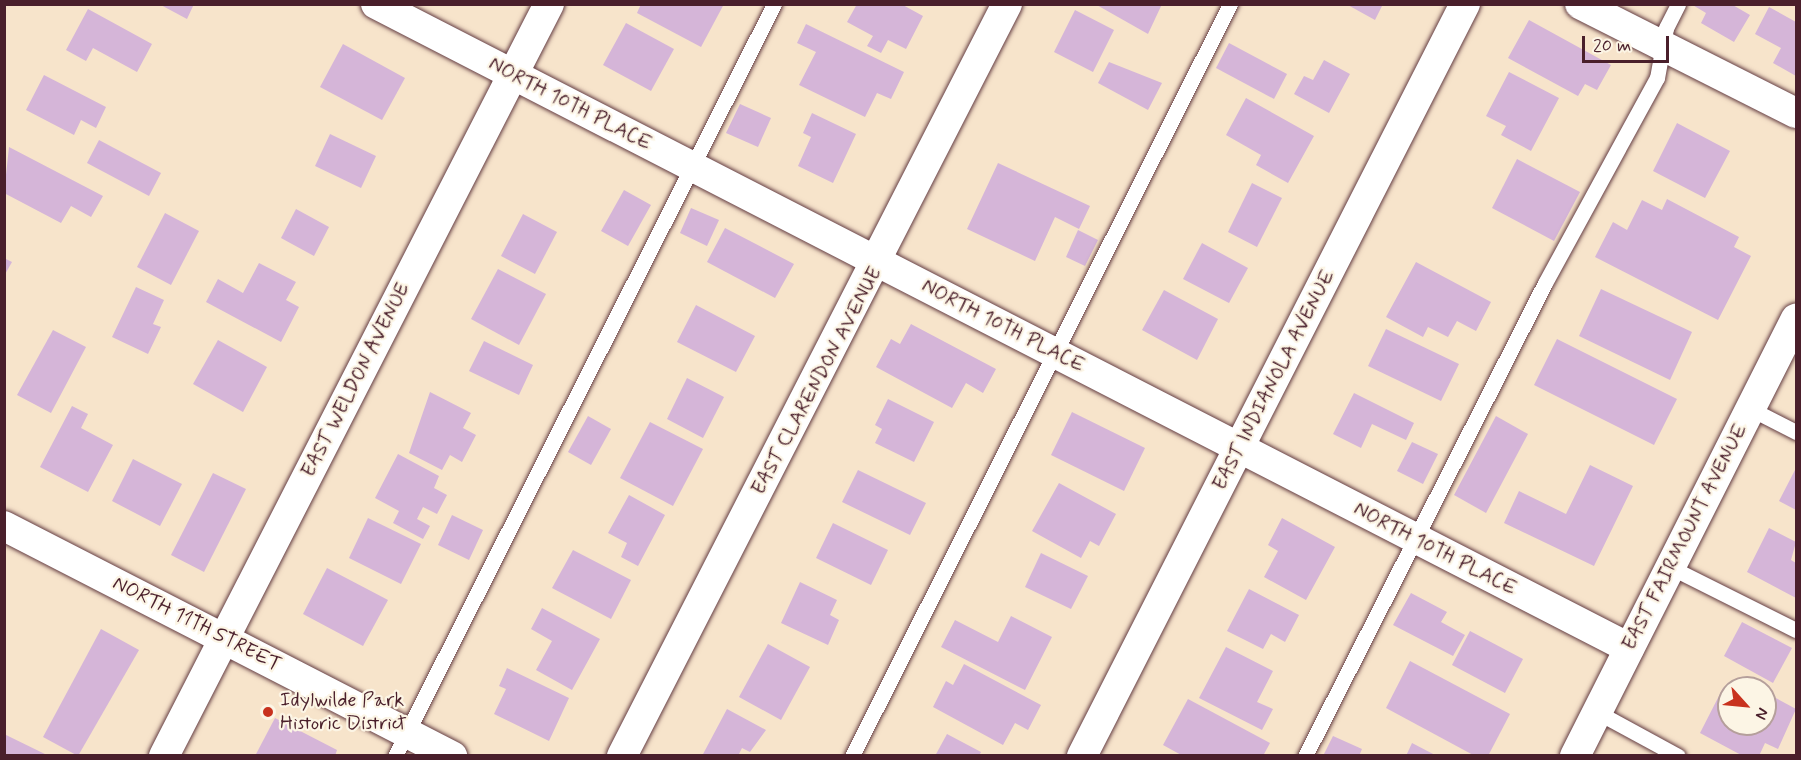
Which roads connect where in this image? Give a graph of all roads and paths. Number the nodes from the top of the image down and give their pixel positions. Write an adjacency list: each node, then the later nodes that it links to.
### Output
1 (376, 4): 10 (street, NORTH 10TH PLACE)
2 (549, 4): 10 (street, EAST WELDON AVENUE)
3 (774, 4): 12 (lane)
4 (1007, 4): 13 (street, EAST CLARENDON AVENUE)
5 (1230, 4): 15 (lane)
6 (1465, 4): 18 (street, EAST INDIANOLA AVENUE)
7 (1580, 4): 9 (street)
8 (1678, 4): 9 (lane)
9 (1663, 45): 11 (street); 20 (lane)
10 (513, 75): 12 (street, NORTH 10TH PLACE); 23 (street, EAST WELDON AVENUE)
11 (1797, 113)
12 (692, 166): 13 (street, NORTH 10TH PLACE); 26 (lane)
13 (879, 262): 15 (street, NORTH 10TH PLACE); 29 (street, EAST CLARENDON AVENUE)
14 (1797, 320): 16 (street, EAST FAIRMOUNT AVENUE)
15 (1058, 355): 18 (street, NORTH 10TH PLACE); 30 (lane)
16 (1751, 409): 17 (lane); 21 (street, EAST FAIRMOUNT AVENUE)
17 (1797, 432)
18 (1239, 448): 20 (street, NORTH 10TH PLACE); 31 (street, EAST INDIANOLA AVENUE)
19 (4, 526): 23 (street, NORTH 11TH STREET)
20 (1415, 538): 24 (street, NORTH 10TH PLACE); 32 (lane)
21 (1670, 567): 22 (lane); 24 (street, EAST FAIRMOUNT AVENUE)
22 (1797, 630)
23 (224, 637): 26 (street, NORTH 11TH STREET); 27 (street, EAST WELDON AVENUE)
24 (1629, 648): 25 (street, EAST FAIRMOUNT AVENUE)
25 (1597, 712): 33 (street, EAST FAIRMOUNT AVENUE); 34 (lane)
26 (401, 744): 28 (street, NORTH 11TH STREET)
27 (164, 756)
28 (452, 756)
29 (622, 756)
30 (852, 756)
31 (1082, 756)
32 (1305, 756)
33 (1575, 756)
34 (1678, 756)

